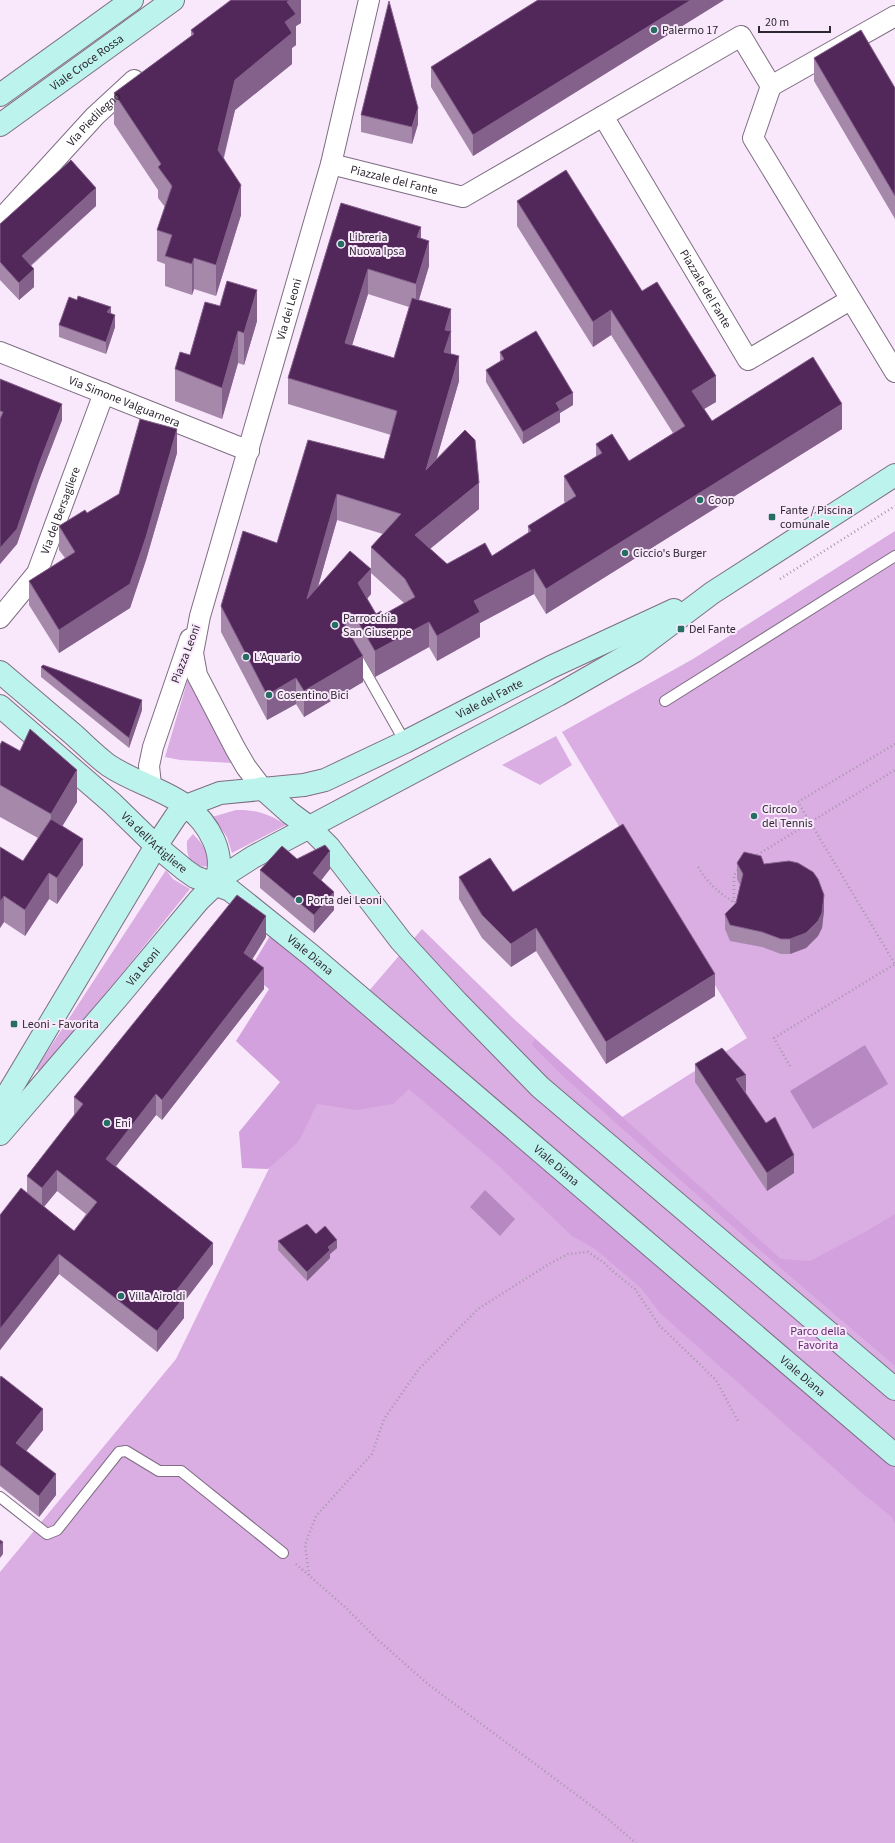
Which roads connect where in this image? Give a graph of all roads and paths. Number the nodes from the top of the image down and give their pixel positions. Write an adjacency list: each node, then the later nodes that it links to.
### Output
1 (173, 0): 11 (street, Viale Croce Rossa)
2 (369, 0): 12 (street, Via dei Leoni)
3 (892, 0): 5 (street)
4 (125, 2): 9 (street, Viale Croce Rossa)
5 (895, 5)
6 (895, 16): 8 (street)
7 (147, 70): 13 (street, Via Piedilegno)
8 (771, 86): 10 (street, Piazzale del Fante); 14 (street)
9 (0, 95)
10 (603, 116): 12 (street, Piazzale del Fante); 14 (street, Piazzale del Fante)
11 (0, 125)
12 (331, 164): 18 (street, Via dei Leoni)
13 (0, 220)
14 (850, 300): 16 (street)
15 (0, 352): 17 (street, Via Simone Valguarnera)
16 (895, 372)
17 (104, 393): 18 (street, Via Simone Valguarnera); 23 (street, Via del Bersagliere)
18 (249, 451): 22 (street, Via dei Leoni)
19 (895, 475): 21 (street, Viale del Fante)
20 (895, 556): 26 (lane)
21 (712, 593): 28 (street, Viale del Fante); 37 (street, Viale del Fante)
22 (200, 616): 31 (street, Piazza Leoni); 32 (street, Piazza Leoni)
23 (0, 618)
24 (353, 651): 28 (lane)
25 (0, 672): 31 (street)
26 (665, 701)
27 (0, 706): 34 (street, Via dell'Artigliere)
28 (405, 742): 32 (street, Viale del Fante)
29 (895, 744): 36 (path)
30 (895, 770): 36 (path)
31 (151, 785): 33 (street); 35 (street)
32 (262, 788): 33 (street); 37 (street)
33 (220, 793): 35 (street)
34 (112, 803): 38 (street, Via dell'Artigliere); 43 (street)
35 (182, 811): 38 (street); 42 (street); 44 (street)
36 (810, 822): 39 (path); 47 (path)
37 (309, 827): 44 (street, Via Leoni); 51 (street)
38 (156, 846): 42 (street, Via dell'Artigliere); 43 (street)
39 (748, 861)
40 (741, 865): 45 (path)
41 (698, 867): 45 (path)
42 (185, 870): 44 (street, Via dell'Artigliere)
43 (136, 879): 49 (street)
44 (214, 884): 50 (street, Via Leoni); 53 (street, Viale Diana)
45 (734, 902): 46 (path)
46 (739, 905)
47 (895, 964): 48 (path)
48 (790, 1066)
49 (0, 1107)
50 (0, 1134)
51 (895, 1389)
52 (738, 1421): 56 (path)
53 (895, 1455)
54 (0, 1497): 55 (lane)
55 (283, 1553): 56 (path)
56 (309, 1575): 57 (path)
57 (636, 1843)

